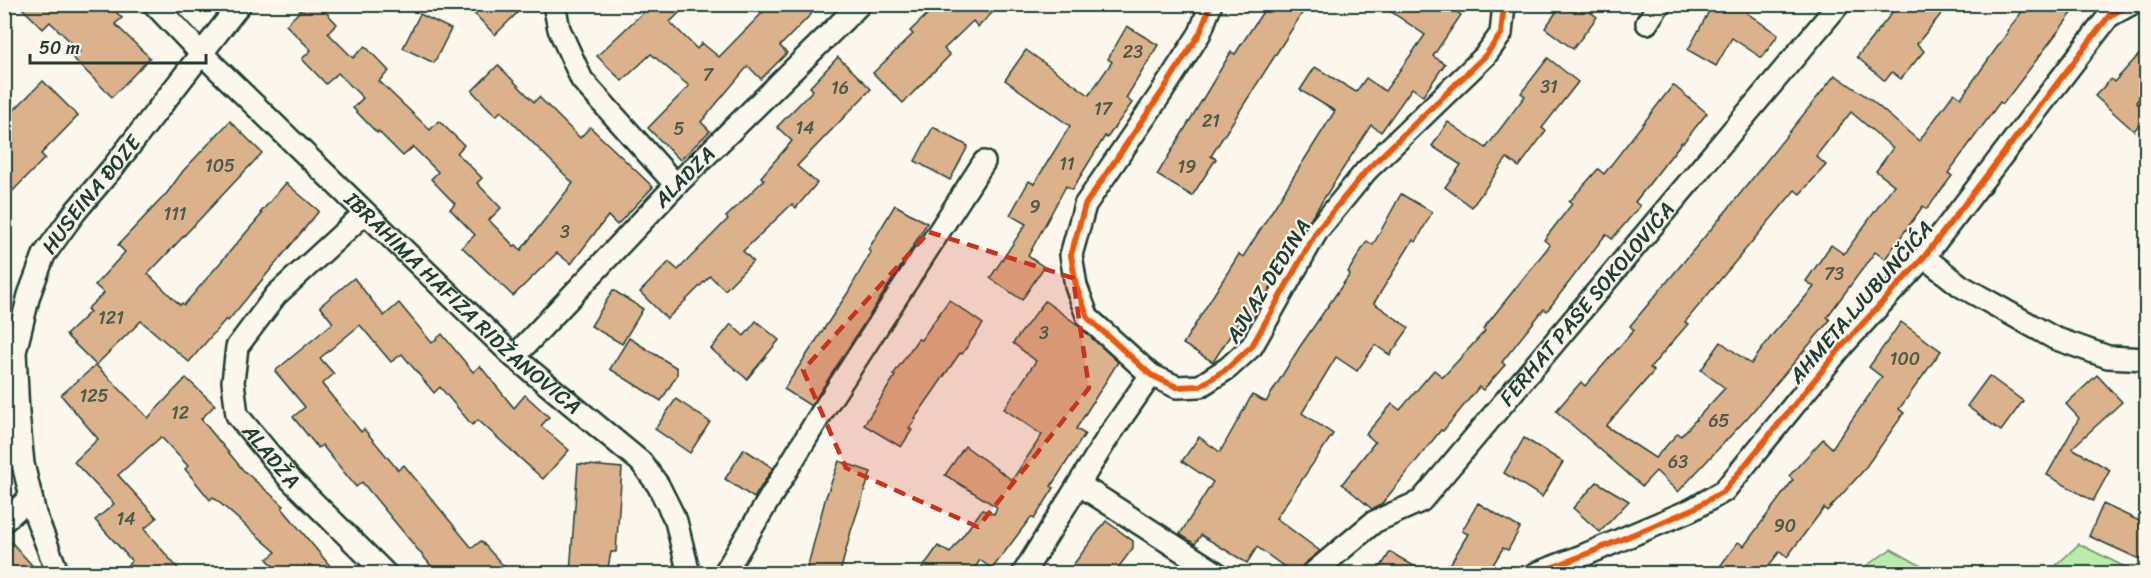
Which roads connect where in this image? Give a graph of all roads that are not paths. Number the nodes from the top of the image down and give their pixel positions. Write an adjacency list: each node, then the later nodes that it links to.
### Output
1 (154, 4): 11 (street)
2 (240, 4): 11 (street, HUSEINA ĐOZE)
3 (554, 4): 13 (street)
4 (860, 4): 13 (street, ALADŽA)
5 (1211, 4): 19 (street, AJVAZ DEDINA)
6 (1504, 4): 19 (street, AJVAZ DEDINA)
7 (1659, 4): 10 (street)
8 (1839, 4): 29 (street, FERHAT PAŠE SOKOLOVIĆA)
9 (2131, 4): 15 (street, AHMETA LJUBUNČIĆA)
10 (1647, 23)
11 (202, 53): 14 (street, IBRAHIMA HAFIZA RIDŽANOVIĆA); 16 (street, HUSEINA ĐOZE)
12 (984, 162): 26 (street)
13 (676, 185): 17 (street, ALADŽA)
14 (365, 213): 17 (street, IBRAHIMA HAFIZA RIDŽANOVIĆA); 24 (street, ALADŽA)
15 (1924, 257): 18 (street, AHMETA LJUBUNČIĆA); 30 (street, AHMETA LJUBUNČIĆA)
16 (10, 354): 21 (street, HUSEINA ĐOZE)
17 (514, 357): 25 (street, IBRAHIMA HAFIZA RIDŽANOVIĆA)
18 (2146, 359)
19 (1151, 375): 20 (street)
20 (1080, 485): 27 (street); 28 (street)
21 (31, 497): 22 (street); 23 (street, HUSEINA ĐOZE)
22 (4, 521)
23 (58, 573)
24 (386, 573)
25 (689, 573)
26 (723, 573)
27 (1023, 573)
28 (1218, 573)
29 (1312, 573)
30 (1535, 573)

